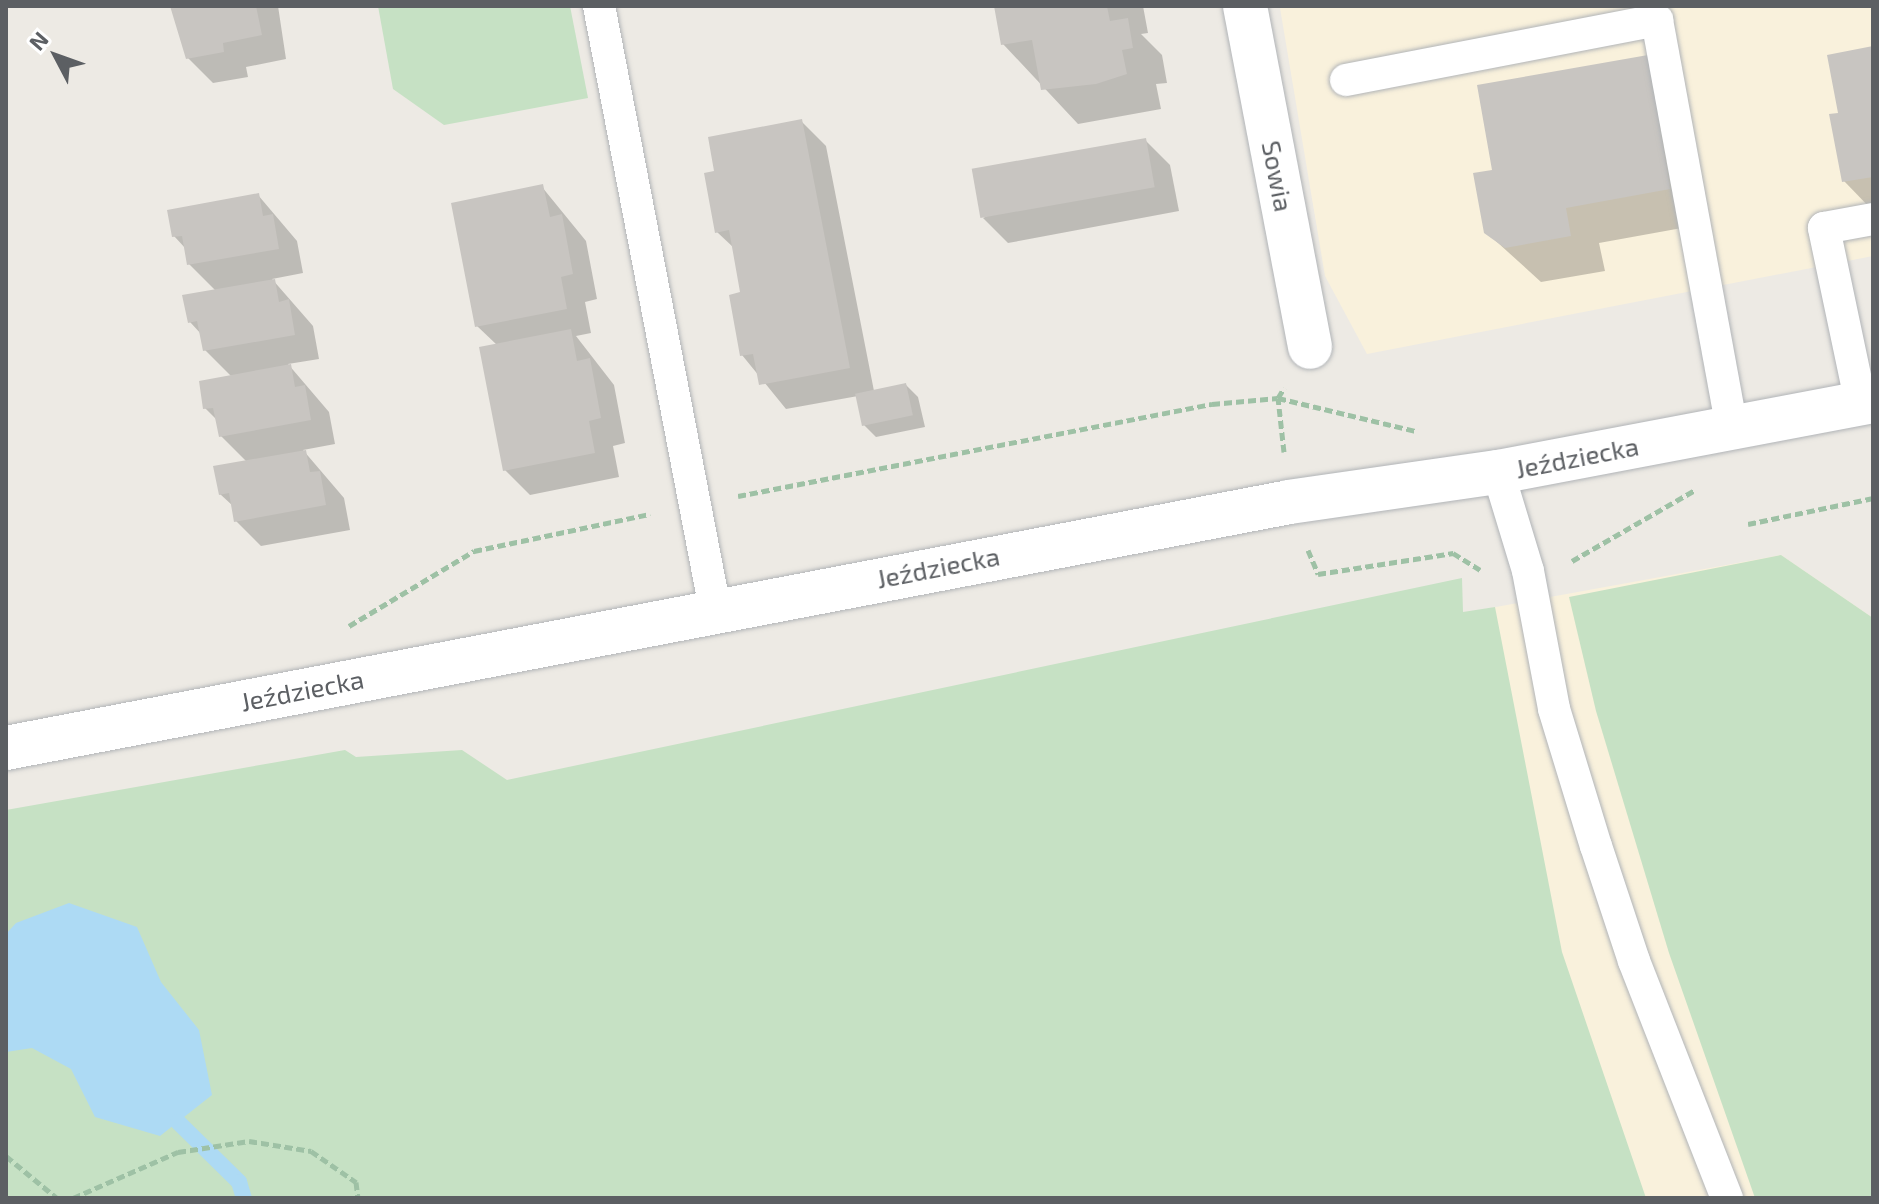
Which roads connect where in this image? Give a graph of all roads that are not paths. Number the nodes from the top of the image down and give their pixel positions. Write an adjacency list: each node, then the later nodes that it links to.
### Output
1 (599, 6): 9 (lane)
2 (1245, 6): 5 (street, Sowia)
3 (1346, 80): 7 (lane)
4 (1873, 219): 6 (lane)
5 (1310, 347)
6 (1867, 403): 7 (street, Jeździecka)
7 (1732, 427): 8 (street, Jeździecka)
8 (1498, 472): 9 (street, Jeździecka); 11 (lane)
9 (715, 609): 10 (street, Jeździecka)
10 (6, 748)
11 (1727, 1198)

